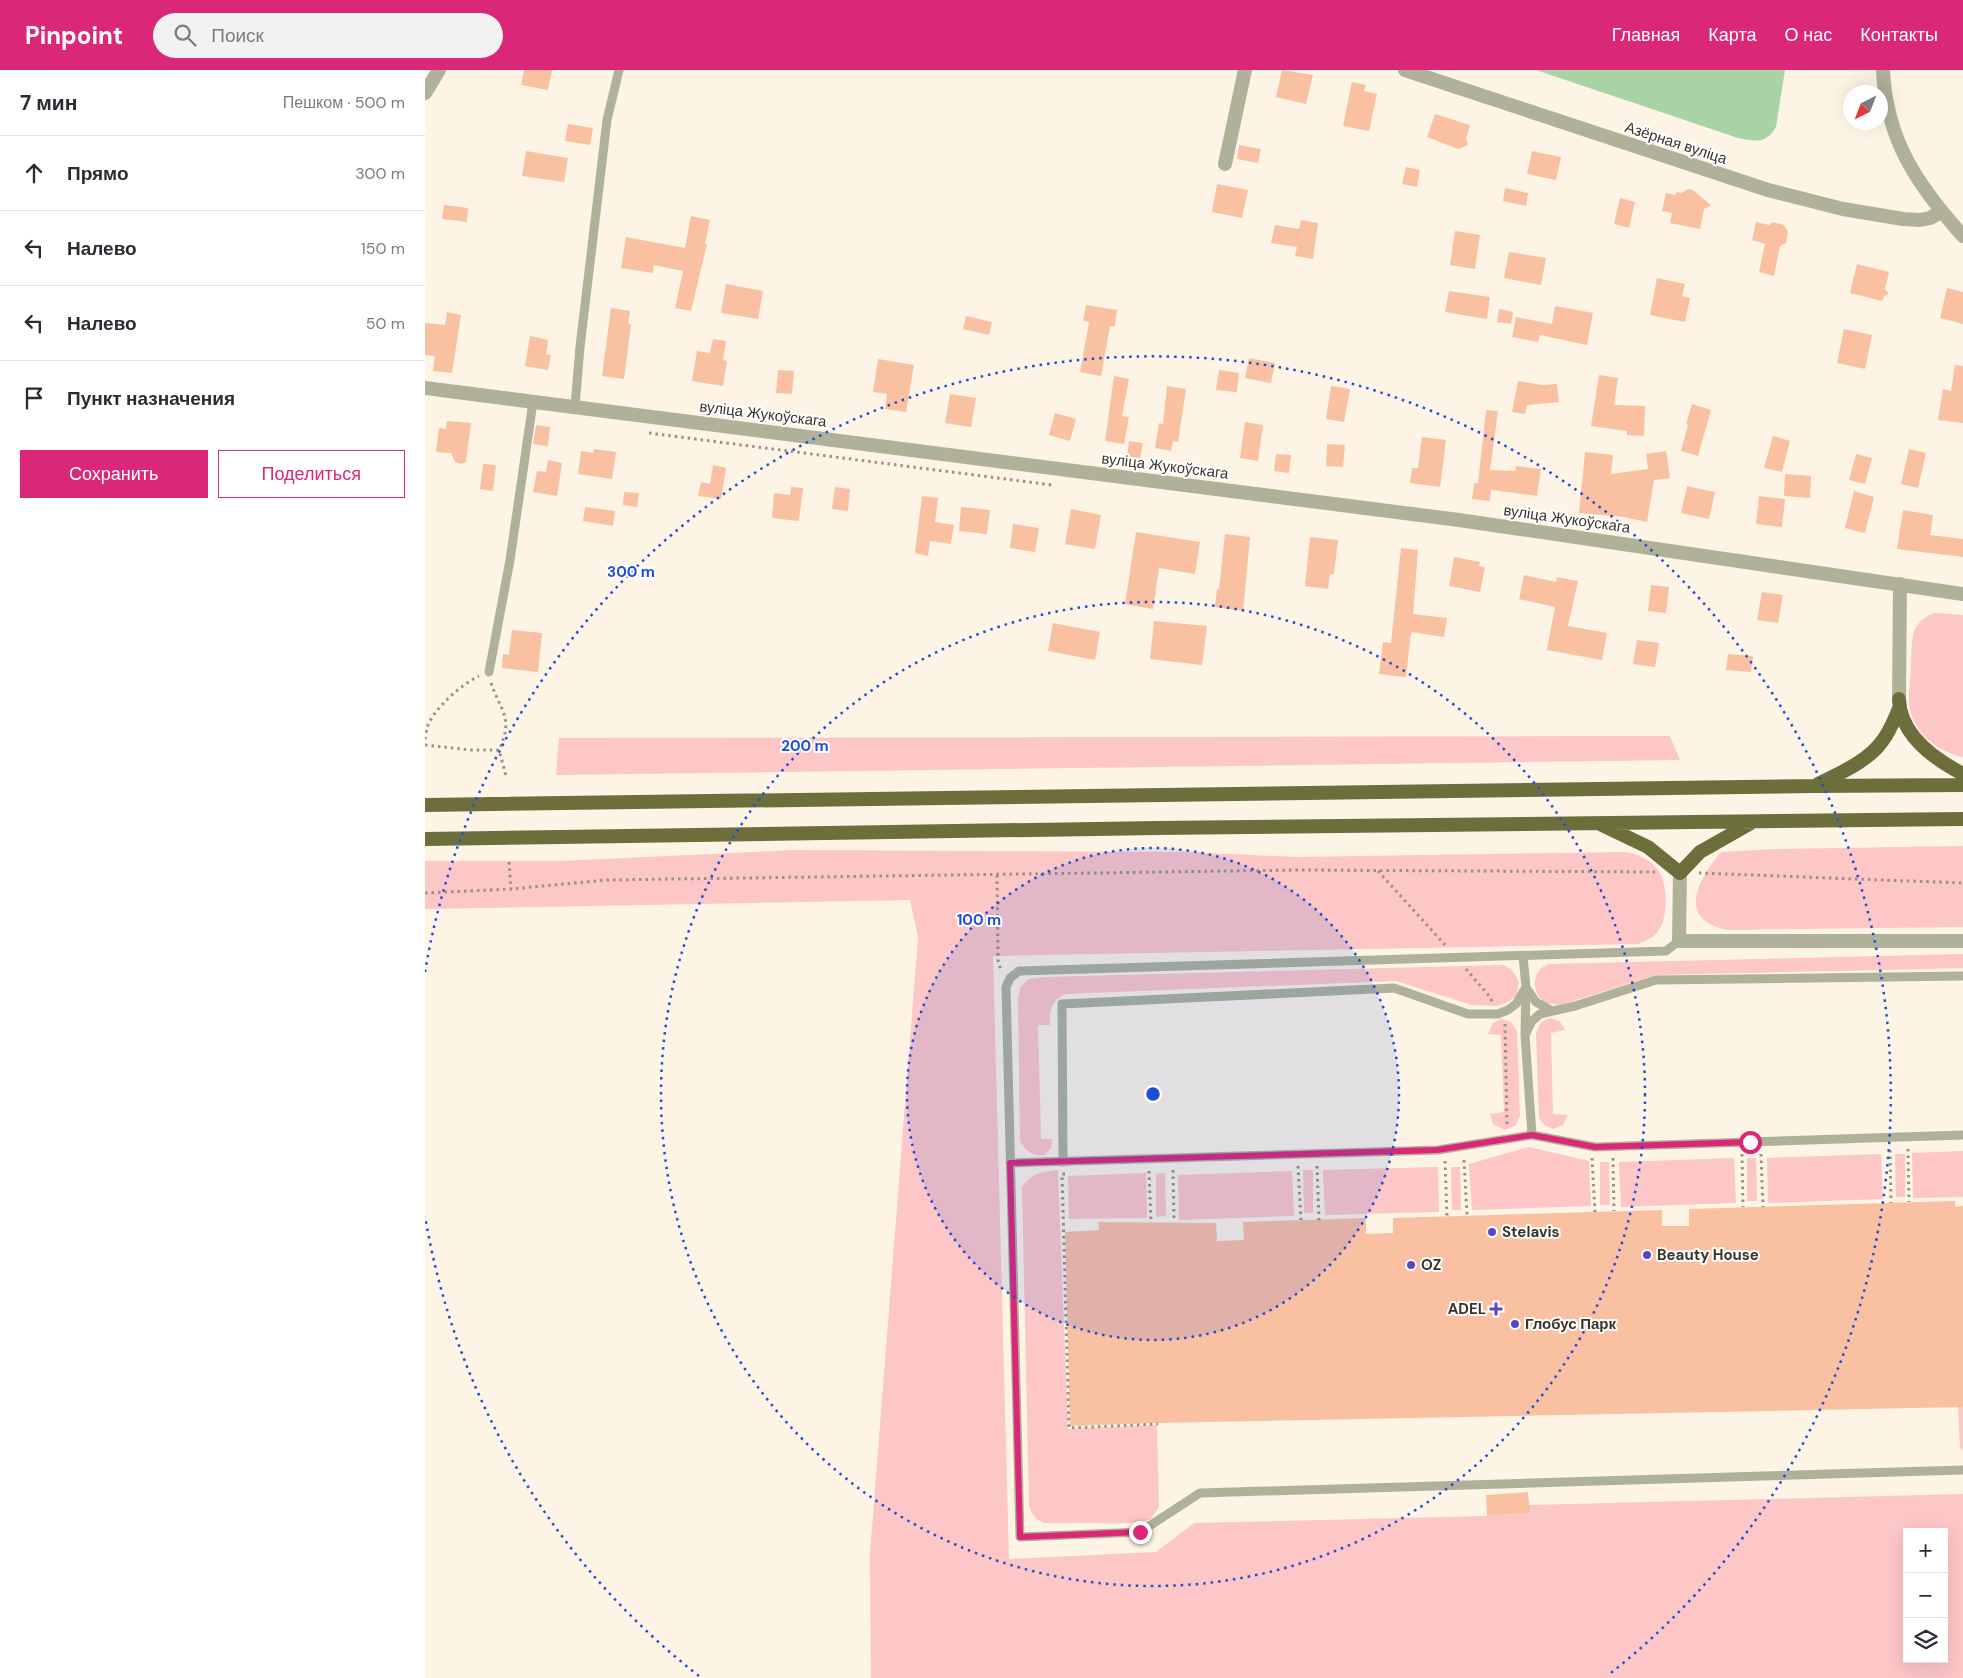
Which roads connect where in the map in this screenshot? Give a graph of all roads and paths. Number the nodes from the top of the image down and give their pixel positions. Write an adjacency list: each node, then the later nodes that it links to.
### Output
1 (439, 70): 6 (street)
2 (619, 70): 12 (lane)
3 (1245, 70): 7 (street)
4 (1405, 70): 8 (street, Азёрная вуліца)
5 (1883, 70): 8 (street)
6 (425, 93)
7 (1225, 164)
8 (1941, 212): 9 (street)
9 (1963, 236)
10 (425, 388): 11 (street, вуліца Жукоўскага)
11 (533, 402): 12 (street, вуліца Жукоўскага); 15 (lane)
12 (575, 406): 13 (street, вуліца Жукоўскага)
13 (1900, 584): 14 (street, вуліца Жукоўскага); 16 (street)
14 (1963, 594)
15 (489, 672): 17 (path); 19 (path)
16 (1899, 704): 20 (highway); 23 (highway)
17 (425, 739)
18 (425, 745): 19 (path)
19 (499, 750): 21 (path)
20 (1963, 774)
21 (506, 776)
22 (1963, 785): 23 (highway)
23 (1815, 786): 24 (highway)
24 (425, 805)
25 (1963, 819): 26 (highway)
26 (1753, 822): 27 (highway); 32 (highway)
27 (1596, 823): 28 (highway); 32 (highway)
28 (425, 839)
29 (509, 862): 36 (path)
30 (1378, 872): 31 (path); 34 (path); 41 (path)
31 (1660, 872)
32 (1680, 873): 38 (street)
33 (1705, 873): 35 (path)
34 (997, 875): 36 (path); 43 (path)
35 (1963, 882)
36 (511, 889): 37 (path)
37 (425, 893)
38 (1679, 941): 39 (street); 40 (lane)
39 (1963, 942)
40 (1523, 956): 41 (lane); 44 (lane)
41 (1456, 958): 43 (lane); 46 (path)
42 (1963, 976): 45 (lane)
43 (1006, 987): 70 (lane)
44 (1526, 987): 45 (lane); 46 (lane); 47 (lane)
45 (1552, 1011): 47 (lane)
46 (1498, 1014): 48 (path); 69 (lane)
47 (1525, 1035): 49 (lane)
48 (1507, 1126)
49 (1532, 1135): 50 (lane); 69 (lane)
50 (1963, 1135)
51 (1908, 1149): 52 (path); 54 (path); 80 (path)
52 (1917, 1149)
53 (1880, 1150): 81 (path)
54 (1901, 1150)
55 (1761, 1153): 56 (path); 58 (path); 83 (path)
56 (1771, 1153)
57 (1733, 1154): 58 (path)
58 (1742, 1154): 82 (path)
59 (1583, 1155): 64 (path)
60 (1606, 1157): 61 (path)
61 (1613, 1157): 62 (path); 84 (path)
62 (1623, 1157)
63 (1473, 1158): 66 (path)
64 (1592, 1158): 65 (path); 85 (path)
65 (1599, 1158)
66 (1464, 1160): 68 (path); 86 (path)
67 (1435, 1161): 68 (path)
68 (1445, 1161): 87 (path)
69 (1063, 1162): 70 (lane)
70 (1010, 1163): 93 (lane)
71 (1292, 1166): 72 (path)
72 (1298, 1166): 88 (path); 89 (path)
73 (1168, 1170): 74 (path)
74 (1173, 1170): 75 (path); 91 (path)
75 (1182, 1170)
76 (1139, 1171): 77 (path)
77 (1149, 1171): 78 (path); 90 (path)
78 (1156, 1171)
79 (1072, 1174): 92 (path)
80 (1909, 1202)
81 (1891, 1203)
82 (1743, 1207)
83 (1763, 1207)
84 (1614, 1211)
85 (1595, 1212)
86 (1467, 1215)
87 (1447, 1216)
88 (1301, 1220)
89 (1319, 1220)
90 (1151, 1222)
91 (1174, 1222)
92 (1157, 1424)
93 (1963, 1470)

